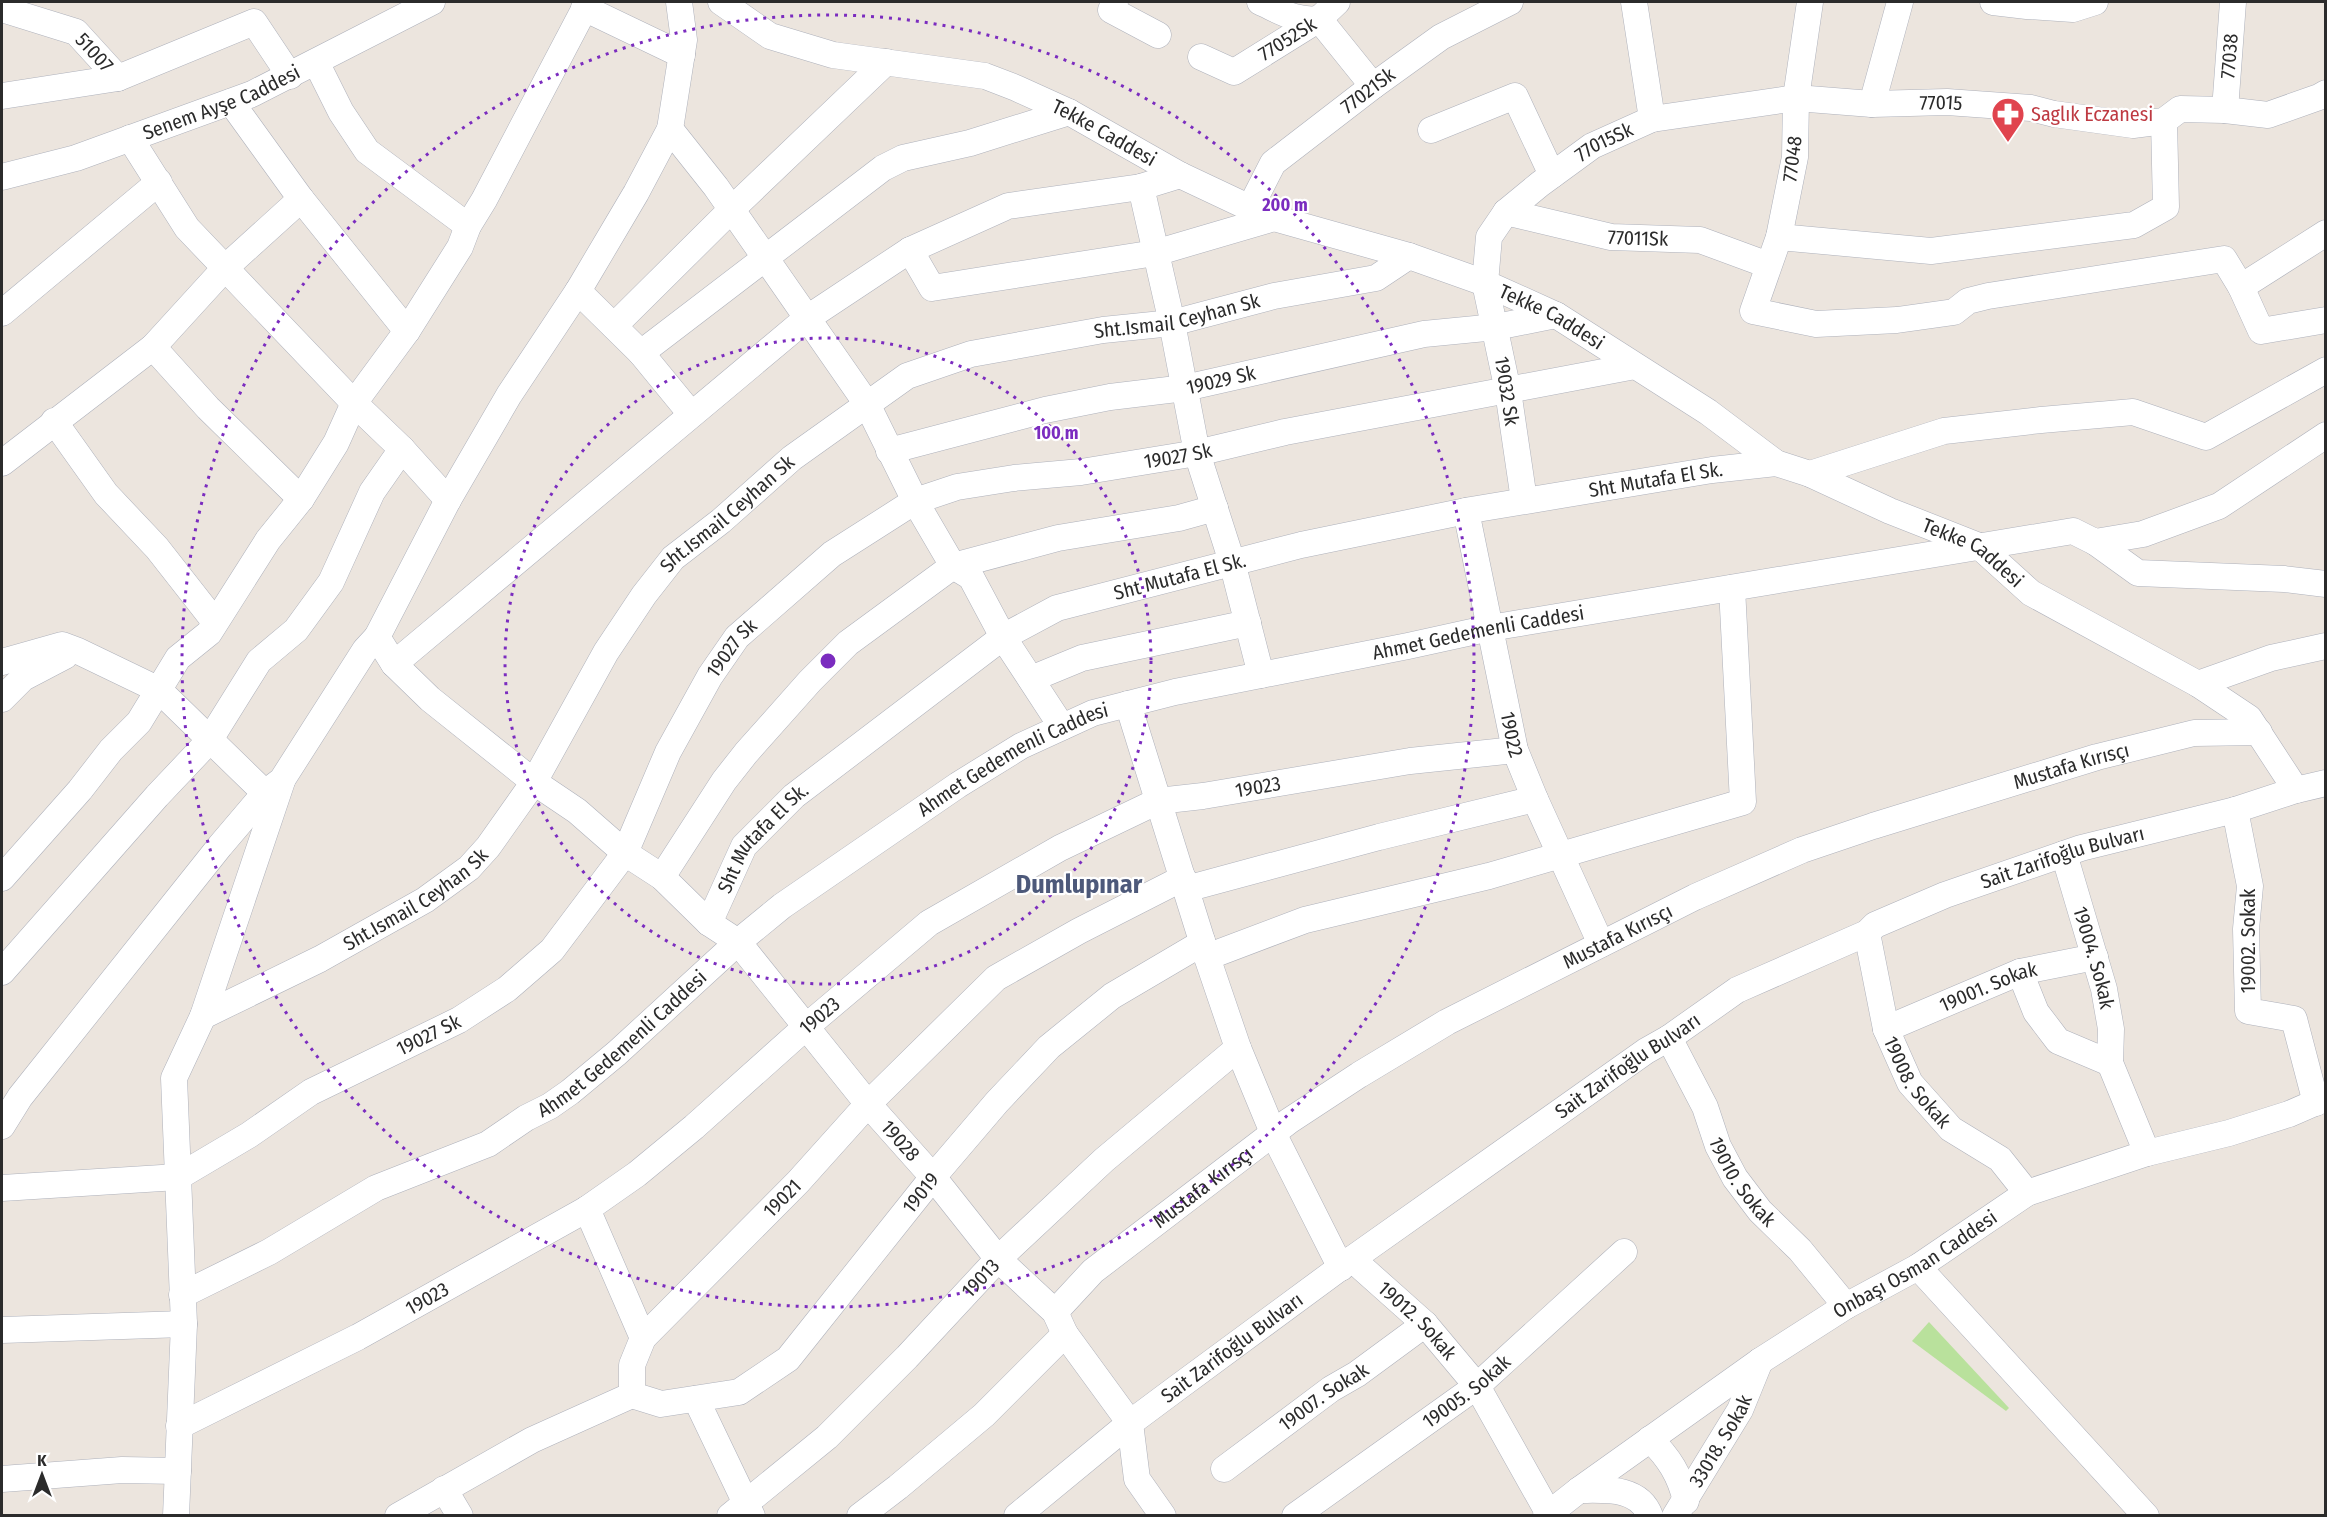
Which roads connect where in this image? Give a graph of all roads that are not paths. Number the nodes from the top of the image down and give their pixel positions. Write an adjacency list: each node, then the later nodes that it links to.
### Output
1 (432, 2): 20 (street, Senem Ayşe Caddesi)
2 (679, 2): 18 (street)
3 (721, 2): 21 (street, Tekke Caddesi)
4 (1260, 2): 16 (street)
5 (1337, 2): 16 (street, 77052Sk)
6 (1510, 2): 24 (street, 77021Sk)
7 (1634, 2): 32 (street)
8 (1810, 2): 27 (street, 77048)
9 (1900, 2): 29 (street)
10 (1993, 2): 11 (street)
11 (2095, 2)
12 (2234, 2): 30 (street, 77038)
13 (586, 5): 18 (street); 47 (street)
14 (1113, 6): 17 (street)
15 (2, 9): 23 (street, 51007)
16 (1319, 19): 19 (street, 77052Sk); 24 (street)
17 (1158, 35)
18 (682, 55): 34 (street)
19 (1201, 57)
20 (316, 62): 22 (street, Senem Ayşe Caddesi); 47 (street)
21 (886, 62): 31 (street, Tekke Caddesi); 44 (street)
22 (290, 76): 23 (street); 28 (street, Senem Ayşe Caddesi)
23 (118, 78): 26 (street)
24 (1373, 86): 43 (street, 77021Sk)
25 (2325, 93): 30 (street, 77015)
26 (2, 96)
27 (1796, 98): 29 (street, 77015); 32 (street, 77015Sk); 49 (street, 77048)
28 (231, 102): 36 (street, Senem Ayşe Caddesi); 42 (street)
29 (1872, 104): 33 (street, 77015)
30 (2225, 110): 33 (street, 77015)
31 (1069, 112): 37 (street, Tekke Caddesi); 53 (street)
32 (1652, 119): 38 (street, 77015Sk)
33 (2164, 121): 49 (street)
34 (670, 129): 44 (street); 58 (street)
35 (1431, 130): 38 (street)
36 (130, 138): 39 (street, Senem Ayşe Caddesi); 40 (street)
37 (1180, 175): 41 (street); 43 (street, Tekke Caddesi)
38 (1551, 175): 45 (street, 77015Sk)
39 (2, 177)
40 (159, 182): 55 (street); 59 (street)
41 (1141, 187): 50 (street); 51 (street)
42 (301, 199): 55 (street); 66 (street)
43 (1250, 208): 46 (street, Tekke Caddesi)
44 (731, 210): 53 (street); 64 (street)
45 (1506, 212): 54 (street, 77011Sk); 56 (street, 77015Sk)
46 (1274, 218): 51 (street); 52 (street, Tekke Caddesi)
47 (468, 226): 66 (street)
48 (2325, 233): 57 (street)
49 (1779, 237): 54 (street, 77048)
50 (910, 250): 51 (street); 61 (street)
51 (1155, 253): 63 (street)
52 (1409, 256): 56 (street, Tekke Caddesi); 63 (street, Sht.Ismail Ceyhan Sk)
53 (766, 258): 61 (street); 68 (street)
54 (1768, 265): 57 (street, 77048)
55 (226, 267): 67 (street); 73 (street)
56 (1485, 284): 60 (street, Tekke Caddesi); 65 (street, 19032 Sk)
57 (2241, 287): 62 (street)
58 (579, 291): 64 (street); 85 (street)
59 (2, 313)
60 (1556, 315): 65 (street, 19029 Sk); 69 (street, Tekke Caddesi)
61 (806, 319): 74 (street); 75 (street)
62 (2325, 320)
63 (1172, 323): 71 (street); 74 (street, Sht.Ismail Ceyhan Sk)
64 (614, 326): 68 (street)
65 (1496, 327): 71 (street, 19029 Sk); 72 (street, 19032 Sk)
66 (407, 331): 73 (street)
67 (153, 347): 76 (street); 84 (street)
68 (641, 353): 75 (street)
69 (1635, 366): 72 (street, 19027 Sk); 81 (street, Tekke Caddesi)
70 (2325, 370): 83 (street)
71 (1185, 388): 79 (street, 19029 Sk); 80 (street)
72 (1508, 391): 80 (street, 19027 Sk); 86 (street, 19032 Sk)
73 (354, 403): 78 (street); 84 (street)
74 (867, 404): 79 (street); 115 (street, Sht.Ismail Ceyhan Sk)
75 (691, 414): 104 (street)
76 (54, 421): 82 (street); 96 (street)
77 (2325, 435): 90 (street)
78 (402, 449): 85 (street); 113 (street)
79 (889, 451): 87 (street)
80 (1197, 453): 87 (street, 19027 Sk); 88 (street)
81 (1776, 463): 83 (street, Tekke Caddesi); 86 (street, Sht Mutafa El Sk.)
82 (2, 464)
83 (1810, 474): 91 (street, Tekke Caddesi)
84 (301, 499): 96 (street)
85 (448, 500): 99 (street)
86 (1524, 500): 89 (street, Sht Mutafa El Sk.)
87 (915, 501): 93 (street); 122 (street, 19027 Sk)
88 (1215, 508): 92 (street); 93 (street)
89 (1466, 511): 92 (street, Sht Mutafa El Sk.); 98 (street, 19022)
90 (2095, 542): 91 (street, Ahmet Gedemenli Caddesi); 94 (street)
91 (1979, 546): 95 (street, Ahmet Gedemenli Caddesi); 107 (street, Tekke Caddesi)
92 (1232, 562): 97 (street); 100 (street, Sht Mutafa El Sk.)
93 (953, 566): 100 (street); 125 (street)
94 (2325, 584)
95 (1732, 588): 98 (street, Ahmet Gedemenli Caddesi); 123 (street, 19019)
96 (215, 622): 108 (street)
97 (1248, 623): 105 (street); 106 (street)
98 (1490, 628): 105 (street, Ahmet Gedemenli Caddesi); 114 (street, 19022)
99 (377, 637): 104 (street, 19028); 117 (street)
100 (1003, 637): 106 (street); 128 (street, Sht Mutafa El Sk.)
101 (2325, 646): 107 (street)
102 (78, 651): 103 (street); 108 (street); 109 (street)
103 (2, 662)
104 (394, 664): 115 (street, 19028)
105 (1261, 675): 110 (street, Ahmet Gedemenli Caddesi)
106 (1031, 679): 111 (street)
107 (2198, 684): 112 (street, Tekke Caddesi)
108 (159, 690): 113 (street); 126 (street)
109 (2, 699)
110 (1128, 704): 111 (street, Ahmet Gedemenli Caddesi); 120 (street)
111 (1062, 727): 130 (street, Ahmet Gedemenli Caddesi)
112 (2259, 732): 118 (street, Tekke Caddesi); 131 (street, Mustafa Kırısçı)
113 (209, 741): 117 (street); 134 (street)
114 (1515, 750): 119 (street, 19022); 120 (street, 19023)
115 (534, 782): 122 (street, 19028); 136 (street, Sht.Ismail Ceyhan Sk)
116 (2325, 783): 118 (street, Sait Zarifoğlu Bulvarı)
117 (273, 787): 136 (street); 142 (street)
118 (2296, 790): 121 (street, Sait Zarifoğlu Bulvarı)
119 (1535, 799): 123 (street, 19022); 127 (street, 19021)
120 (1158, 801): 127 (street); 137 (street, 19023)
121 (2235, 810): 124 (street, Sait Zarifoğlu Bulvarı); 143 (street, 19002. Sokak)
122 (625, 853): 125 (street, 19028); 148 (street, 19027 Sk)
123 (1560, 854): 131 (street, 19022); 132 (street, 19019)
124 (2064, 854): 129 (street, Sait Zarifoğlu Bulvarı); 133 (street, 19004. Sokak)
125 (662, 877): 128 (street, 19028)
126 (2, 878)
127 (1185, 884): 132 (street); 144 (street, 19021)
128 (709, 923): 130 (street, 19028)
129 (1867, 933): 138 (street, 19008. Sokak); 139 (street, Sait Zarifoğlu Bulvarı)
130 (738, 942): 137 (street, 19028); 157 (street, Ahmet Gedemenli Caddesi)
131 (1601, 944): 146 (street, Mustafa Kırısçı)
132 (1204, 949): 140 (street); 149 (street, 19019)
133 (2095, 957): 135 (street, 19001. Sokak); 141 (street, 19004. Sokak)
134 (2, 972)
135 (2020, 972): 138 (street, 19001. Sokak); 141 (street)
136 (203, 1016): 148 (street)
137 (807, 1026): 144 (street, 19028); 152 (street, 19023)
138 (1887, 1029): 151 (street, 19008. Sokak)
139 (1669, 1038): 155 (street, Sait Zarifoğlu Bulvarı); 158 (street, 19010. Sokak)
140 (1238, 1048): 146 (street); 154 (street, 19013)
141 (2110, 1063): 147 (street)
142 (9, 1098): 145 (street)
143 (2321, 1100): 147 (street, Onbaşı Osman Caddesi)
144 (868, 1104): 149 (street, 19028); 163 (street, 19021)
145 (2, 1126)
146 (1274, 1135): 155 (street); 159 (street, Mustafa Kırısçı)
147 (2147, 1153): 151 (street, Onbaşı Osman Caddesi)
148 (178, 1177): 150 (street, 19027 Sk); 157 (street)
149 (933, 1177): 154 (street, 19028); 167 (street, 19019)
150 (2, 1188)
151 (2027, 1193): 156 (street, Onbaşı Osman Caddesi)
152 (587, 1209): 163 (street); 169 (street, 19023)
153 (1624, 1252): 165 (street, 19005. Sokak)
154 (998, 1259): 159 (street, 19028); 177 (street, 19013)
155 (1346, 1264): 161 (street, 19012. Sokak); 168 (street, Sait Zarifoğlu Bulvarı)
156 (1918, 1267): 158 (street, Onbaşı Osman Caddesi); 187 (street)
157 (182, 1295): 160 (street)
158 (1846, 1306): 164 (street, Onbaşı Osman Caddesi)
159 (1060, 1323): 168 (street, 19028); 181 (street, Mustafa Kırısçı)
160 (184, 1324): 162 (street); 169 (street)
161 (1425, 1324): 165 (street, 19012. Sokak); 171 (street, 19007. Sokak)
162 (2, 1330)
163 (643, 1338): 166 (street, 19021)
164 (1760, 1361): 170 (street, Onbaşı Osman Caddesi); 176 (street, 33018. Sokak)
165 (1477, 1386): 184 (street, 19005. Sokak); 185 (street, 19012. Sokak)
166 (632, 1395): 167 (street, 19019); 174 (street)
167 (696, 1399): 177 (street)
168 (1130, 1423): 182 (street, Sait Zarifoğlu Bulvarı); 183 (street)
169 (179, 1425): 172 (street)
170 (1650, 1439): 175 (street, Onbaşı Osman Caddesi); 176 (street)
171 (1224, 1469)
172 (178, 1471): 173 (street); 178 (street)
173 (2, 1479)
174 (444, 1489): 179 (street); 180 (street)
175 (1579, 1490): 185 (street, Onbaşı Osman Caddesi); 186 (street)
176 (1681, 1508)
177 (743, 1511)
178 (176, 1515)
179 (398, 1515)
180 (460, 1515)
181 (860, 1515)
182 (1017, 1515)
183 (1163, 1515)
184 (1295, 1515)
185 (1548, 1515)
186 (1650, 1515)
187 (2146, 1515)

